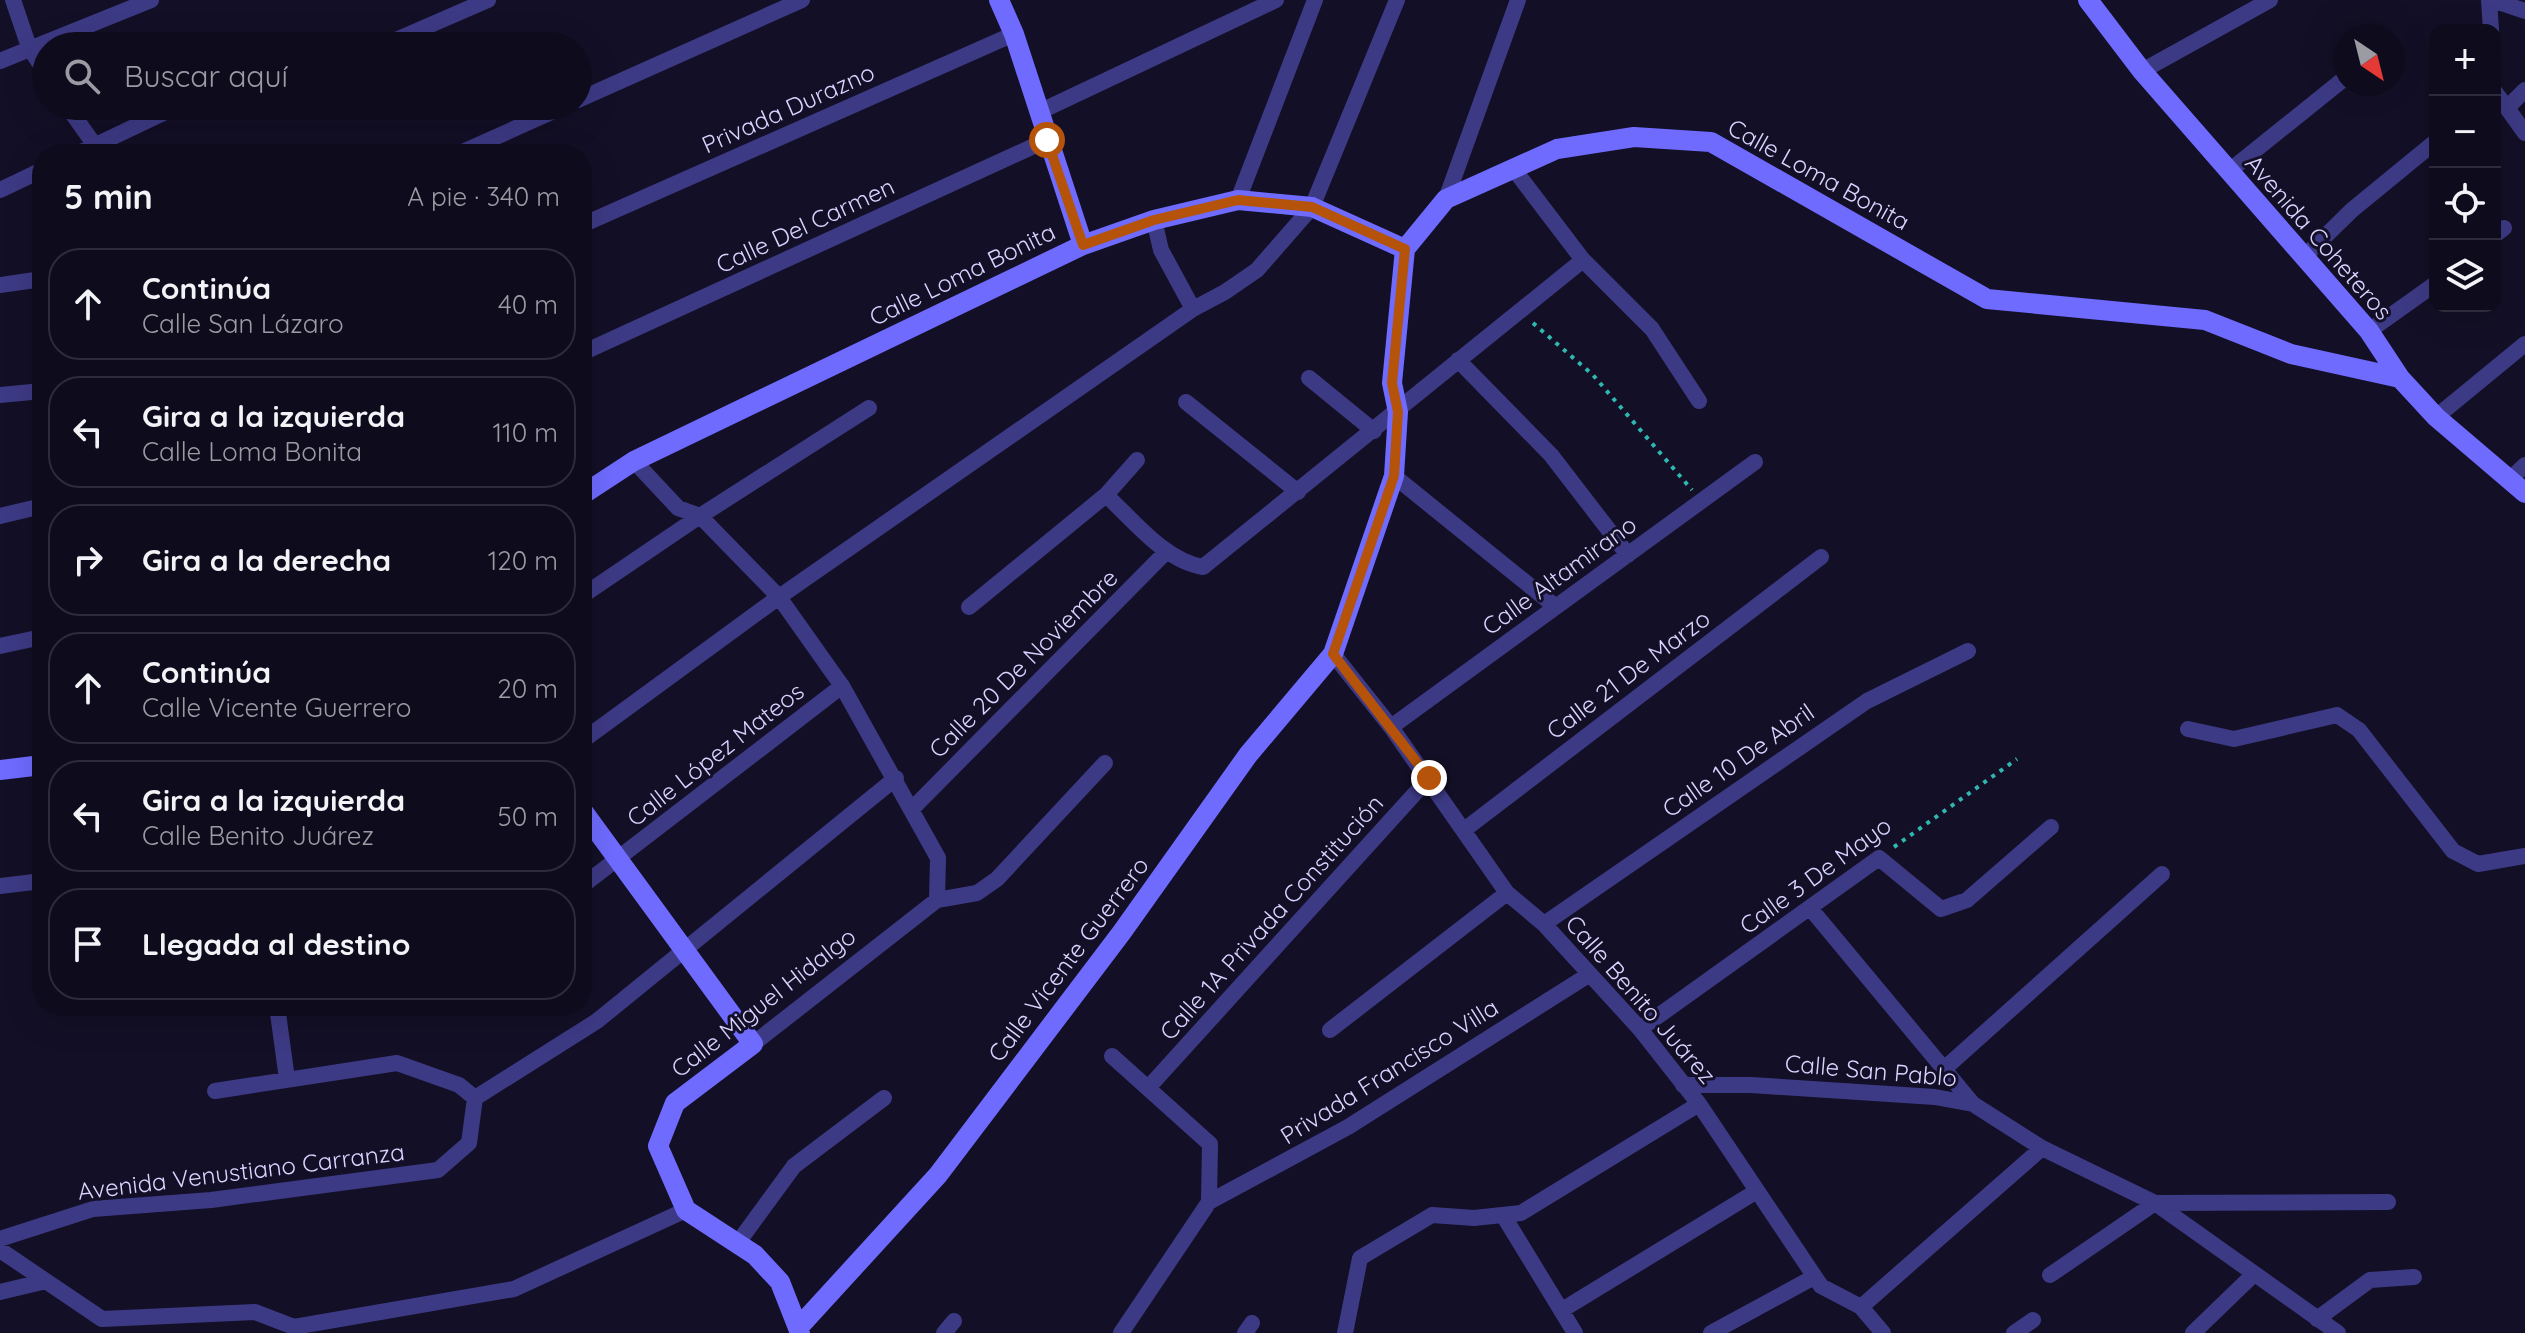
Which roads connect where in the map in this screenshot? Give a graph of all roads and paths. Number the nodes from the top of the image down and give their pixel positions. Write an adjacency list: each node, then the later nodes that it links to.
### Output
1 (13, 0): 19 (street)
2 (151, 0): 15 (street)
3 (488, 0): 16 (street)
4 (802, 0): 25 (street)
5 (1276, 0): 28 (street)
6 (1315, 0): 43 (street)
7 (1397, 0): 44 (street)
8 (1518, 0): 42 (street)
9 (2088, 0): 22 (street, Avenida Coheteros)
10 (2270, 0): 22 (street)
11 (2490, 0): 13 (street); 14 (street)
12 (1004, 2): 17 (street)
13 (2525, 11)
14 (2491, 24)
15 (68, 32)
16 (414, 32)
17 (1014, 34): 28 (street); 46 (street, Privada Durazno)
18 (32, 46): 19 (street)
19 (29, 47): 20 (street); 21 (street)
20 (32, 52)
21 (0, 61)
22 (2142, 71): 39 (street, Avenida Coheteros)
23 (2333, 88): 39 (street)
24 (2525, 90): 27 (street)
25 (592, 94)
26 (2498, 96): 27 (street)
27 (2507, 108): 32 (street)
28 (1039, 112): 33 (street)
29 (77, 120): 34 (street)
30 (153, 120): 35 (street)
31 (534, 120): 36 (street)
32 (2525, 133)
33 (1047, 140): 47 (street); 58 (street, Calle Del Carmen)
34 (94, 144)
35 (109, 144)
36 (480, 144)
37 (2429, 147): 49 (street)
38 (1513, 168): 42 (street, Calle Loma Bonita); 50 (street); 61 (street, Calle Loma Bonita)
39 (2228, 172): 49 (street, Avenida Coheteros)
40 (32, 175): 41 (street)
41 (0, 190)
42 (1446, 199): 48 (street, Calle Loma Bonita)
43 (1238, 200): 44 (street, Calle Loma Bonita); 45 (street, Calle Loma Bonita)
44 (1312, 207): 48 (street, Calle Loma Bonita); 54 (street)
45 (1154, 220): 47 (street, Calle Loma Bonita); 54 (street)
46 (592, 221)
47 (1083, 245): 71 (street, Calle Loma Bonita)
48 (1405, 249): 67 (street, Calle Vicente Guerrero)
49 (2304, 257): 56 (street, Avenida Coheteros)
50 (1583, 260): 55 (street); 64 (street)
51 (32, 280): 52 (street)
52 (0, 285)
53 (2429, 288): 56 (street)
54 (1193, 309): 88 (street)
55 (1519, 312): 59 (street); 80 (path)
56 (2369, 331): 61 (street, Avenida Coheteros)
57 (2525, 344): 68 (street)
58 (592, 348)
59 (1458, 360): 67 (street); 85 (street)
60 (1309, 378): 69 (street)
61 (2400, 378): 68 (street, Avenida Coheteros)
62 (32, 392): 63 (street)
63 (0, 395)
64 (1699, 401)
65 (1186, 402): 77 (street)
66 (869, 408): 83 (street)
67 (1398, 412): 69 (street); 74 (street, Calle Vicente Guerrero)
68 (2436, 417): 75 (street, Avenida Coheteros)
69 (1374, 431): 77 (street)
70 (1137, 460): 79 (street)
71 (634, 461): 76 (street, Calle Loma Bonita); 83 (street)
72 (1755, 462): 80 (street, Calle Altamirano)
73 (2525, 465): 75 (street)
74 (1394, 476): 90 (street); 94 (street, Calle Vicente Guerrero)
75 (2509, 480): 78 (street, Avenida Coheteros)
76 (592, 488)
77 (1298, 492): 84 (street)
78 (2525, 493)
79 (1106, 495): 84 (street); 89 (street)
80 (1701, 502): 85 (street, Calle Altamirano)
81 (32, 508): 82 (street)
82 (0, 516)
83 (700, 516): 87 (street); 88 (street)
84 (1167, 551): 105 (street, Calle 20 De Noviembre)
85 (1628, 555): 90 (street, Calle Altamirano)
86 (1821, 557): 108 (street, Calle 21 De Marzo)
87 (592, 589)
88 (779, 597): 95 (street); 98 (street)
89 (969, 607)
90 (1556, 607): 96 (street, Calle Altamirano)
91 (32, 639): 92 (street)
92 (0, 646)
93 (1968, 651): 119 (street, Calle 10 De Abril)
94 (1333, 654): 96 (street, Calle Benito Juárez); 157 (street, Calle Vicente Guerrero)
95 (842, 686): 103 (street); 111 (street, Calle López Mateos)
96 (1391, 727): 104 (street, Calle Benito Juárez)
97 (2188, 729): 109 (street)
98 (592, 734)
99 (2017, 759): 110 (path, Calle 3 De Mayo)
100 (1105, 763): 117 (street)
101 (32, 766): 102 (street)
102 (0, 770)
103 (896, 778): 105 (street); 120 (street)
104 (1429, 778): 108 (street, Calle Benito Juárez); 130 (street, Calle 1A Privada Constitución)
105 (912, 809): 117 (street)
106 (592, 824): 111 (street)
107 (2051, 827): 110 (street)
108 (1464, 830): 116 (street, Calle Benito Juárez)
109 (2525, 856)
110 (1879, 858): 118 (street, Calle 3 De Mayo)
111 (618, 859): 113 (street, Calle López Mateos); 120 (street)
112 (2162, 874): 127 (street)
113 (592, 878)
114 (32, 882): 115 (street)
115 (0, 886)
116 (1507, 893): 119 (street, Calle Benito Juárez); 124 (street)
117 (937, 900): 125 (street, Calle Miguel Hidalgo)
118 (1810, 908): 123 (street, Calle 3 De Mayo); 127 (street)
119 (1544, 924): 121 (street, Calle Benito Juárez)
120 (683, 952): 125 (street); 132 (street)
121 (1590, 974): 123 (street, Calle Benito Juárez); 138 (street, Privada Francisco Villa)
122 (278, 1016): 128 (street)
123 (1640, 1029): 129 (street, Calle Benito Juárez)
124 (1330, 1030)
125 (753, 1044): 141 (street, Calle Miguel Hidalgo)
126 (1112, 1056): 130 (street)
127 (1944, 1069): 135 (street)
128 (287, 1079): 131 (street); 132 (street)
129 (1683, 1085): 134 (street, Calle Benito Juárez); 135 (street, Calle San Pablo)
130 (1148, 1088): 138 (street)
131 (215, 1091)
132 (475, 1098): 143 (street, Avenida Venustiano Carranza)
133 (884, 1098): 144 (street)
134 (1699, 1104): 137 (street, Calle Benito Juárez); 142 (street)
135 (1973, 1104): 136 (street, Calle San Pablo)
136 (2042, 1148): 140 (street, Calle San Pablo); 152 (street)
137 (1757, 1191): 148 (street, Calle Benito Juárez); 153 (street)
138 (1209, 1202): 158 (street)
139 (2388, 1202): 140 (street)
140 (2155, 1203): 146 (street); 147 (street, Calle San Pablo)
141 (686, 1210): 144 (street); 156 (street)
142 (1503, 1215): 153 (street); 159 (street)
143 (0, 1239)
144 (737, 1244): 157 (street)
145 (0, 1250): 150 (street)
146 (2050, 1275)
147 (2253, 1275): 154 (street, Calle San Pablo); 164 (street)
148 (1814, 1277): 152 (street, Calle Benito Juárez); 161 (street)
149 (2414, 1277): 154 (street)
150 (46, 1281): 151 (street); 156 (street)
151 (0, 1292)
152 (1861, 1307): 162 (street, Calle Benito Juárez)
153 (1562, 1310): 160 (street)
154 (2317, 1319): 165 (street, Calle San Pablo)
155 (2033, 1320): 163 (street)
156 (295, 1330)
157 (799, 1331)
158 (1121, 1333)
159 (1345, 1333)
160 (1575, 1333)
161 (1711, 1333)
162 (1883, 1333)
163 (2014, 1333)
164 (2193, 1333)
165 (2338, 1333)

